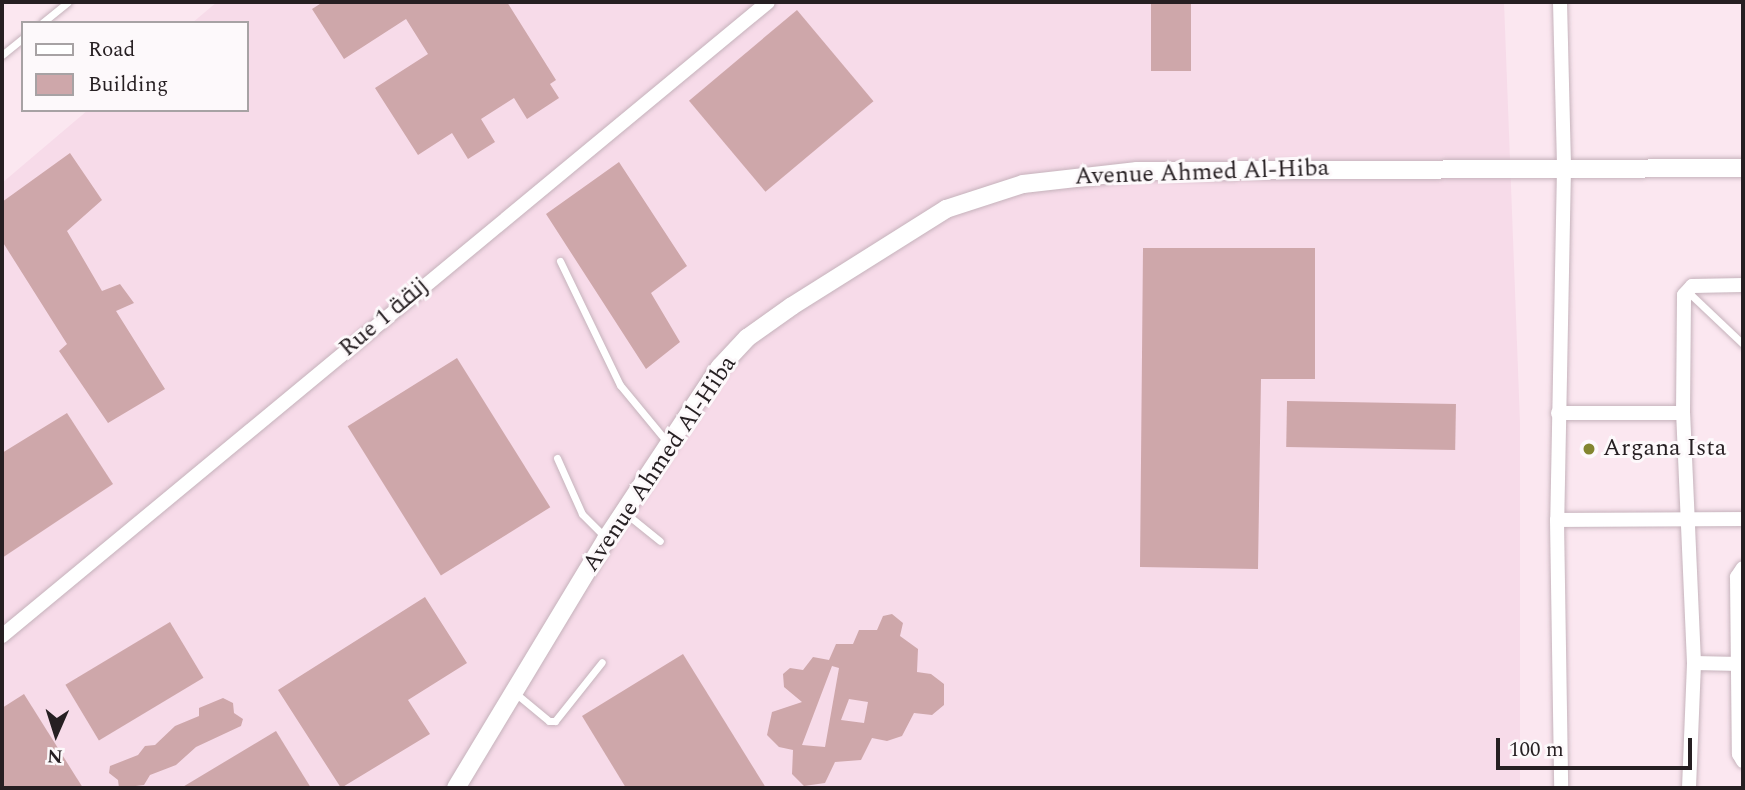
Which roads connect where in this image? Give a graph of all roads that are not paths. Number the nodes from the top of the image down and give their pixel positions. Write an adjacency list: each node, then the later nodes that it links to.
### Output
1 (68, 2): 4 (lane)
2 (768, 2): 25 (street, Rue 1 زنقة)
3 (1560, 2): 7 (street)
4 (44, 21)
5 (21, 40): 6 (lane)
6 (2, 55)
7 (1564, 168): 8 (street, Avenue Ahmed Al-Hiba); 13 (street); 15 (street, Avenue Ahmed Al-Hiba)
8 (1743, 168)
9 (560, 261): 15 (lane)
10 (1743, 285): 11 (street)
11 (1686, 290): 12 (lane); 14 (street)
12 (1743, 344)
13 (1558, 413): 14 (street); 20 (street)
14 (1682, 413): 18 (street)
15 (668, 443): 17 (street, Avenue Ahmed Al-Hiba)
16 (557, 458): 21 (lane)
17 (624, 511): 21 (street, Avenue Ahmed Al-Hiba); 22 (lane)
18 (1690, 519): 19 (street); 20 (street); 27 (street)
19 (1743, 519)
20 (1557, 520): 33 (street)
21 (606, 539): 29 (street, Avenue Ahmed Al-Hiba)
22 (660, 541)
23 (1743, 568): 24 (street)
24 (1741, 617): 28 (street)
25 (2, 635)
26 (602, 662): 29 (lane)
27 (1694, 663): 28 (street); 34 (street)
28 (1740, 664): 30 (street)
29 (514, 692): 32 (street, Avenue Ahmed Al-Hiba)
30 (1742, 715): 31 (street)
31 (1743, 761)
32 (456, 788)
33 (1561, 788)
34 (1689, 788)

